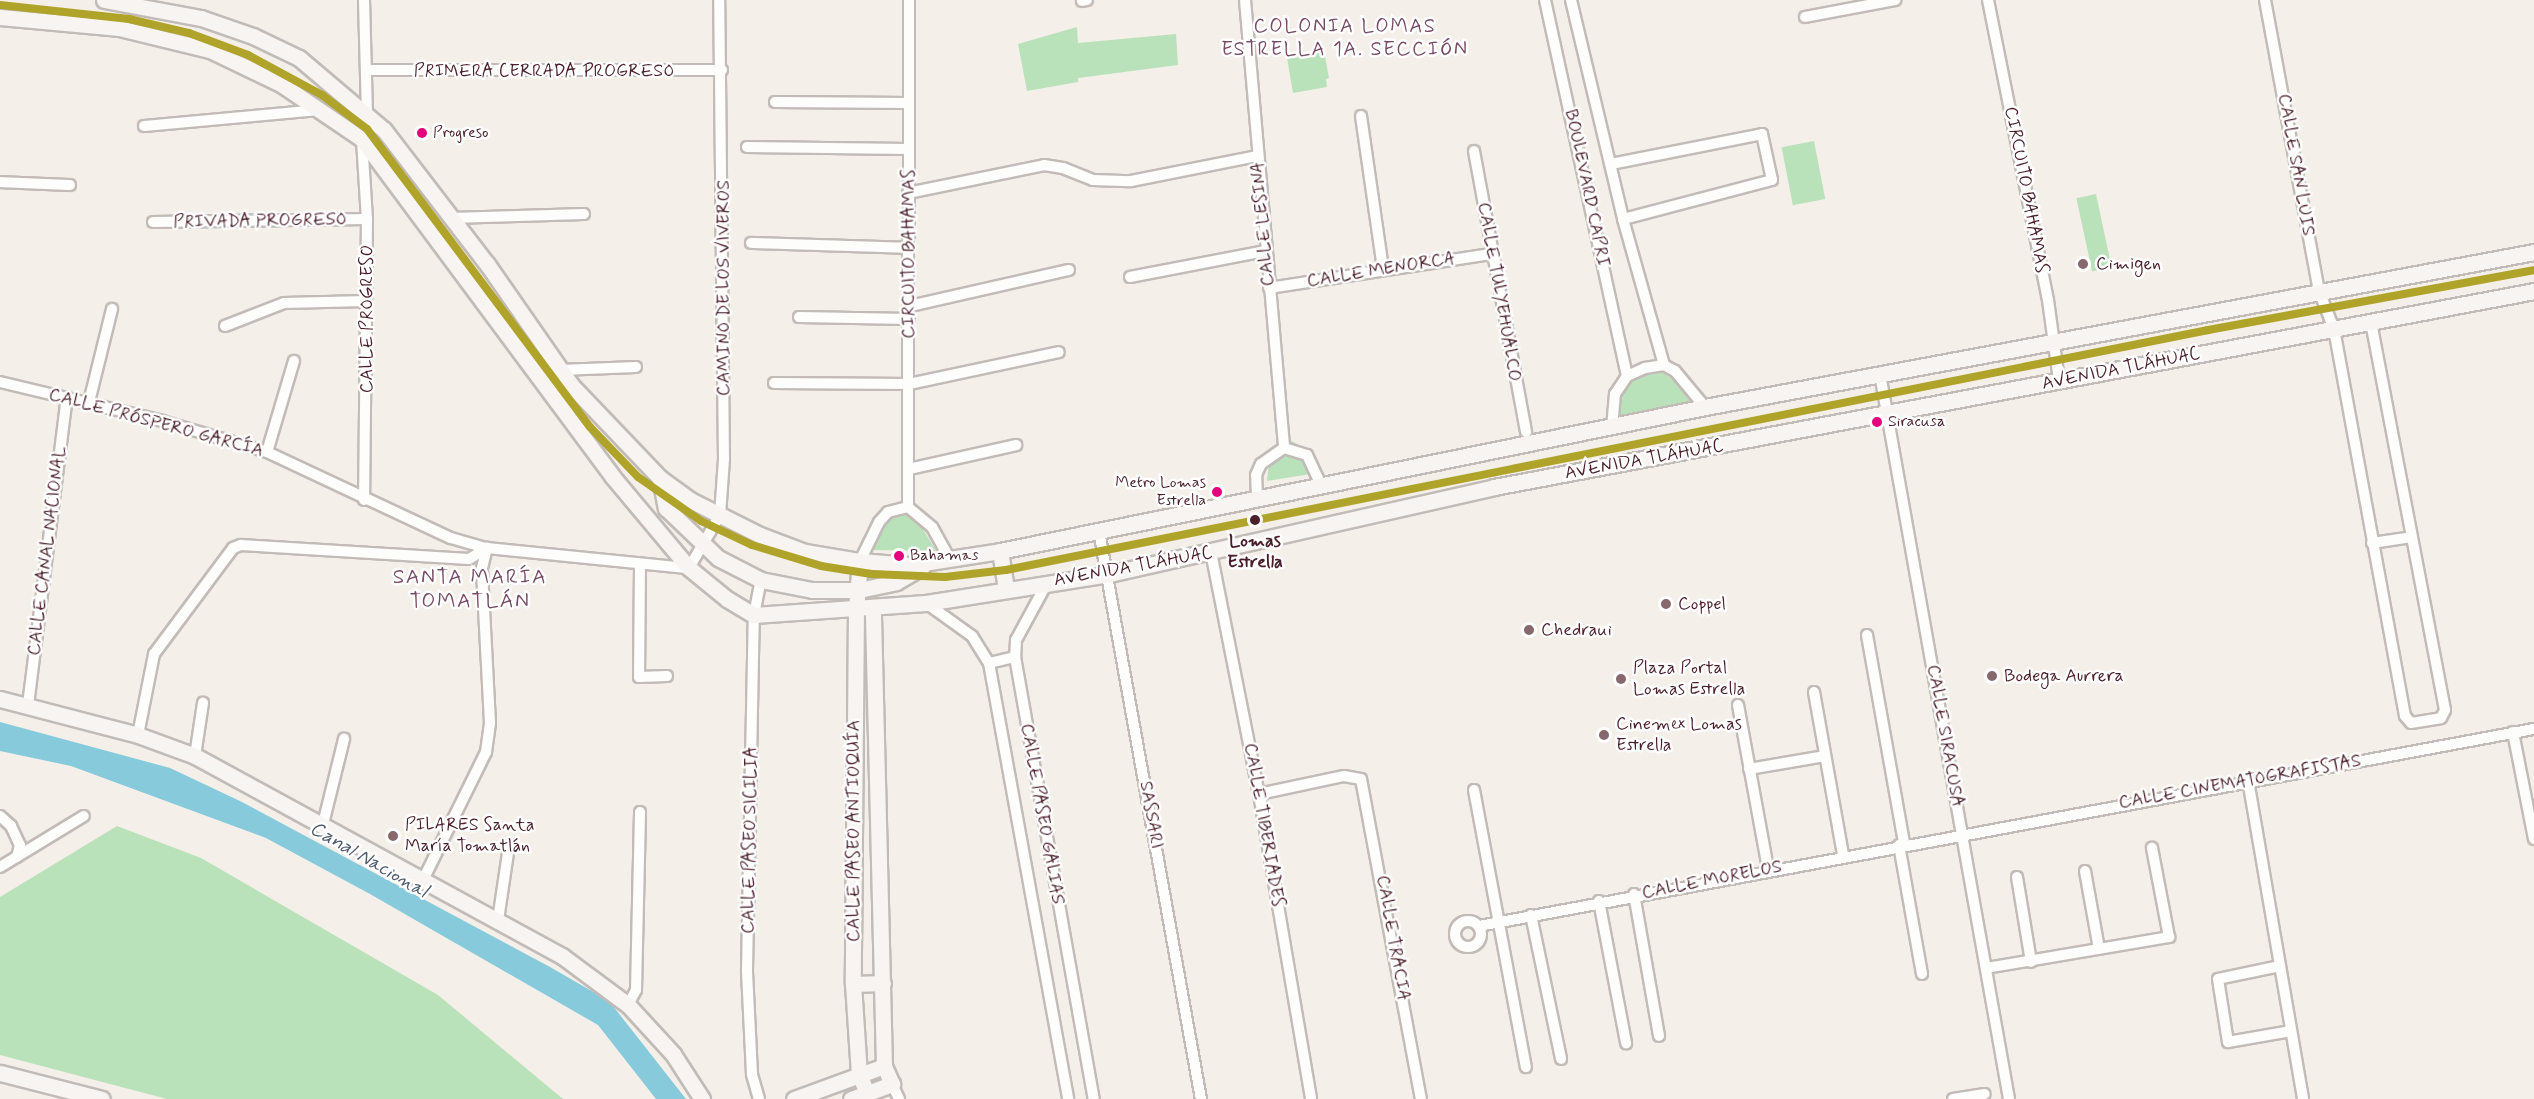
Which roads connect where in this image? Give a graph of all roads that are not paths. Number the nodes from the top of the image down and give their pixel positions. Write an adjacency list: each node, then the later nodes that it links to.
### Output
1 (104, 0): 20 (main road, AVENIDA TLÁHUAC)
2 (364, 0): 15 (street)
3 (719, 0): 16 (street, CAMINO DE LOS VIVEROS)
4 (909, 0): 18 (street, CIRCUITO BAHAMAS)
5 (1087, 0): 12 (street)
6 (1245, 0): 27 (street, CALLE LESINA)
7 (1545, 0): 63 (street, BOULEVARD CAPRI)
8 (1571, 0): 28 (street, BOULEVARD CAPRI)
9 (1895, 0): 14 (street)
10 (1988, 0): 56 (street, CIRCUITO BAHAMAS)
11 (2265, 0): 46 (street, CALLE SAN LUIS)
12 (1082, 1)
13 (0, 17): 19 (main road)
14 (1805, 17)
15 (366, 70): 16 (street, PRIMERA CERRADA PROGRESO); 20 (street)
16 (722, 70): 83 (street, CAMINO DE LOS VIVEROS)
17 (775, 102): 18 (street)
18 (907, 103): 25 (street, CIRCUITO BAHAMAS)
19 (323, 110): 22 (street); 23 (main road)
20 (367, 112): 33 (main road, AVENIDA TLÁHUAC)
21 (1361, 116): 42 (street)
22 (144, 126)
23 (362, 139): 34 (street, CALLE PROGRESO); 95 (main road)
24 (747, 147): 25 (street)
25 (908, 149): 31 (street, CIRCUITO BAHAMAS)
26 (1474, 151): 41 (street, CALLE TULYEHUALCO)
27 (1257, 156): 31 (street); 39 (street, CALLE LESINA)
28 (1611, 164): 35 (street, BOULEVARD CAPRI); 35 (street)
29 (0, 182): 30 (street)
30 (70, 185)
31 (908, 193): 38 (street, CIRCUITO BAHAMAS)
32 (584, 214): 33 (street)
33 (451, 218): 61 (main road, AVENIDA TLÁHUAC)
34 (367, 219): 36 (street, PRIVADA PROGRESO); 48 (street, CALLE PROGRESO)
35 (1623, 219): 59 (street, BOULEVARD CAPRI)
36 (153, 222)
37 (751, 243): 38 (street)
38 (908, 248): 49 (street, CIRCUITO BAHAMAS)
39 (1265, 251): 44 (street); 45 (street, CALLE LESINA)
40 (2534, 252): 46 (main road, AVENIDA TLÁHUAC)
41 (1492, 254): 42 (street, CALLE MENORCA); 73 (street, CALLE TULYEHUALCO)
42 (1383, 269): 45 (street, CALLE MENORCA)
43 (1069, 270): 49 (street)
44 (1130, 277)
45 (1269, 288): 75 (street, CALLE LESINA)
46 (2319, 291): 55 (street, CALLE SAN LUIS); 56 (main road, AVENIDA TLÁHUAC)
47 (2534, 291): 53 (main road, AVENIDA TLÁHUAC)
48 (366, 301): 54 (street); 81 (street, CALLE PROGRESO)
49 (910, 306): 52 (street, CIRCUITO BAHAMAS)
50 (112, 309): 69 (street)
51 (799, 317): 52 (street)
52 (909, 319): 67 (street, CIRCUITO BAHAMAS)
53 (2372, 322): 55 (main road, AVENIDA TLÁHUAC); 85 (street)
54 (225, 326)
55 (2334, 329): 64 (main road, AVENIDA TLÁHUAC); 86 (street, CALLE SAN LUIS)
56 (2053, 341): 62 (main road, AVENIDA TLÁHUAC); 64 (street, CIRCUITO BAHAMAS)
57 (1059, 352): 67 (street)
58 (294, 361): 76 (street)
59 (1664, 365): 63 (street); 70 (street)
60 (636, 367): 61 (street)
61 (560, 370): 78 (main road, AVENIDA TLÁHUAC)
62 (1880, 374): 70 (main road, AVENIDA TLÁHUAC); 71 (street, CALLE SIRACUSA)
63 (1627, 376): 72 (street)
64 (2059, 380): 71 (main road, AVENIDA TLÁHUAC)
65 (0, 382): 68 (street, CALLE PRÓSPERO GARCÍA)
66 (774, 383): 67 (street)
67 (909, 384): 77 (street, CIRCUITO BAHAMAS)
68 (67, 397): 69 (street, CALLE PRÓSPERO GARCÍA); 112 (street, CALLE CANAL NACIONAL)
69 (89, 402): 76 (street, CALLE PRÓSPERO GARCÍA)
70 (1705, 407): 72 (main road, AVENIDA TLÁHUAC)
71 (1887, 415): 90 (main road, AVENIDA TLÁHUAC); 128 (street, CALLE SIRACUSA)
72 (1612, 428): 79 (main road, AVENIDA TLÁHUAC)
73 (1526, 432)
74 (1016, 446): 77 (street)
75 (1284, 448): 79 (street); 80 (street)
76 (267, 452): 81 (street, CALLE PRÓSPERO GARCÍA)
77 (909, 469): 82 (street, CIRCUITO BAHAMAS)
78 (660, 478): 83 (main road, AVENIDA TLÁHUAC); 87 (main road)
79 (1322, 487): 80 (main road, AVENIDA TLÁHUAC)
80 (1257, 499): 84 (main road, AVENIDA TLÁHUAC)
81 (364, 500): 88 (street, CALLE PRÓSPERO GARCÍA)
82 (908, 507): 91 (street); 92 (street)
83 (720, 515): 87 (street, CAMINO DE LOS VIVEROS); 92 (main road, AVENIDA TLÁHUAC)
84 (1099, 531): 89 (main road, AVENIDA TLÁHUAC); 96 (street, SASSARI)
85 (2412, 537): 86 (street); 86 (street, CALLE SAN LUIS)
86 (2372, 543)
87 (704, 545): 95 (street, CAMINO DE LOS VIVEROS); 97 (main road)
88 (487, 548): 94 (street, CALLE PRÓSPERO GARCÍA); 116 (street); 140 (street)
89 (1000, 551): 91 (main road, AVENIDA TLÁHUAC); 99 (main road)
90 (1211, 552): 96 (main road, AVENIDA TLÁHUAC); 123 (street, CALLE TIBERIADES)
91 (950, 560): 93 (main road, AVENIDA TLÁHUAC)
92 (860, 561): 93 (main road, AVENIDA TLÁHUAC); 100 (main road, CALLE PASEO ANTIOQUÍA)
93 (927, 564): 100 (main road)
94 (640, 565): 95 (street, CALLE PRÓSPERO GARCÍA); 108 (street)
95 (689, 568): 104 (main road)
96 (1109, 574): 98 (main road, AVENIDA TLÁHUAC); 177 (street, SASSARI)
97 (761, 580): 100 (main road); 104 (street, CALLE PASEO SICILIA)
98 (1047, 583): 99 (main road, AVENIDA TLÁHUAC); 106 (street, CALLE PASEO GALIAS)
99 (1006, 589): 101 (main road, AVENIDA TLÁHUAC)
100 (860, 590): 103 (main road, CALLE PASEO ANTIOQUÍA)
101 (926, 603): 102 (main road, AVENIDA TLÁHUAC); 107 (street, CALLE PASEO GALIAS)
102 (873, 608): 103 (main road, AVENIDA TLÁHUAC); 154 (main road, CALLE PASEO ANTIOQUÍA)
103 (856, 609): 104 (main road, AVENIDA TLÁHUAC); 155 (main road, CALLE PASEO ANTIOQUÍA)
104 (754, 615): 171 (street, CALLE PASEO SICILIA)
105 (1867, 635): 131 (street)
106 (1014, 657): 107 (street); 151 (street, CALLE PASEO GALIAS)
107 (989, 663): 152 (street, CALLE PASEO GALIAS)
108 (668, 676)
109 (1814, 692): 119 (street)
110 (0, 699): 112 (main road)
111 (203, 703): 118 (street)
112 (28, 705): 116 (main road)
113 (1738, 705): 120 (street)
114 (2534, 729): 115 (street, CALLE CINEMATOGRAFISTAS)
115 (2513, 732): 121 (street, CALLE CINEMATOGRAFISTAS); 129 (street)
116 (138, 735): 118 (main road)
117 (344, 739): 127 (street)
118 (195, 756): 127 (main road)
119 (1825, 756): 120 (street); 134 (street)
120 (1749, 769): 137 (street)
121 (2248, 780): 128 (street, CALLE CINEMATOGRAFISTAS); 149 (street)
122 (1474, 790): 145 (street)
123 (1259, 794): 178 (street, CALLE TIBERIADES); 179 (street, CALLE TRACIA)
124 (640, 812): 156 (street)
125 (0, 816): 135 (street)
126 (84, 816): 135 (street)
127 (323, 824): 140 (main road)
128 (1963, 832): 130 (street, CALLE CINEMATOGRAFISTAS); 150 (street, CALLE SIRACUSA)
129 (2534, 834)
130 (1945, 836): 131 (street, CALLE MORELOS)
131 (1901, 844): 134 (street, CALLE MORELOS); 153 (street)
132 (509, 846): 144 (street)
133 (2152, 848): 147 (street)
134 (1843, 855): 137 (street, CALLE MORELOS)
135 (16, 857): 136 (street)
136 (0, 867)
137 (1768, 869): 141 (street, CALLE MORELOS)
138 (2085, 871): 147 (street)
139 (2017, 877): 148 (street)
140 (423, 880): 144 (main road)
141 (1634, 894): 142 (street, CALLE MORELOS); 158 (street)
142 (1599, 901): 143 (street, CALLE MORELOS); 159 (street)
143 (1531, 915): 145 (street, CALLE MORELOS); 160 (street)
144 (498, 920): 156 (main road)
145 (1498, 921): 146 (street, CALLE MORELOS); 162 (street)
146 (1479, 926)
147 (2098, 949): 148 (street)
148 (2031, 962): 150 (street)
149 (2280, 966): 157 (street); 157 (street)
150 (1986, 968): 181 (street, CALLE SIRACUSA)
151 (1069, 970): 152 (street); 176 (street, CALLE PASEO GALIAS)
152 (1047, 974): 175 (street, CALLE PASEO GALIAS)
153 (1922, 974)
154 (883, 983): 155 (main road); 161 (main road, CALLE PASEO ANTIOQUÍA)
155 (853, 984): 164 (main road, CALLE PASEO ANTIOQUÍA)
156 (628, 1005): 170 (main road)
157 (2291, 1031): 168 (street)
158 (1659, 1036)
159 (1626, 1043)
160 (1561, 1059)
161 (884, 1066): 164 (main road); 165 (main road, CALLE PASEO ANTIOQUÍA)
162 (1526, 1067)
163 (0, 1072): 169 (main road)
164 (859, 1074): 167 (main road, CALLE PASEO ANTIOQUÍA); 172 (main road)
165 (892, 1084): 167 (main road); 174 (street, CALLE PASEO ANTIOQUÍA)
166 (1985, 1094): 180 (street)
167 (868, 1096): 173 (main road)
168 (2303, 1098): 182 (street)
169 (102, 1099)
170 (702, 1099)
171 (759, 1099)
172 (794, 1099)
173 (852, 1099)
174 (899, 1099)
175 (1068, 1099)
176 (1094, 1099)
177 (1201, 1099)
178 (1311, 1099)
179 (1421, 1099)
180 (1953, 1099)
181 (2009, 1099)
182 (2290, 1099)

